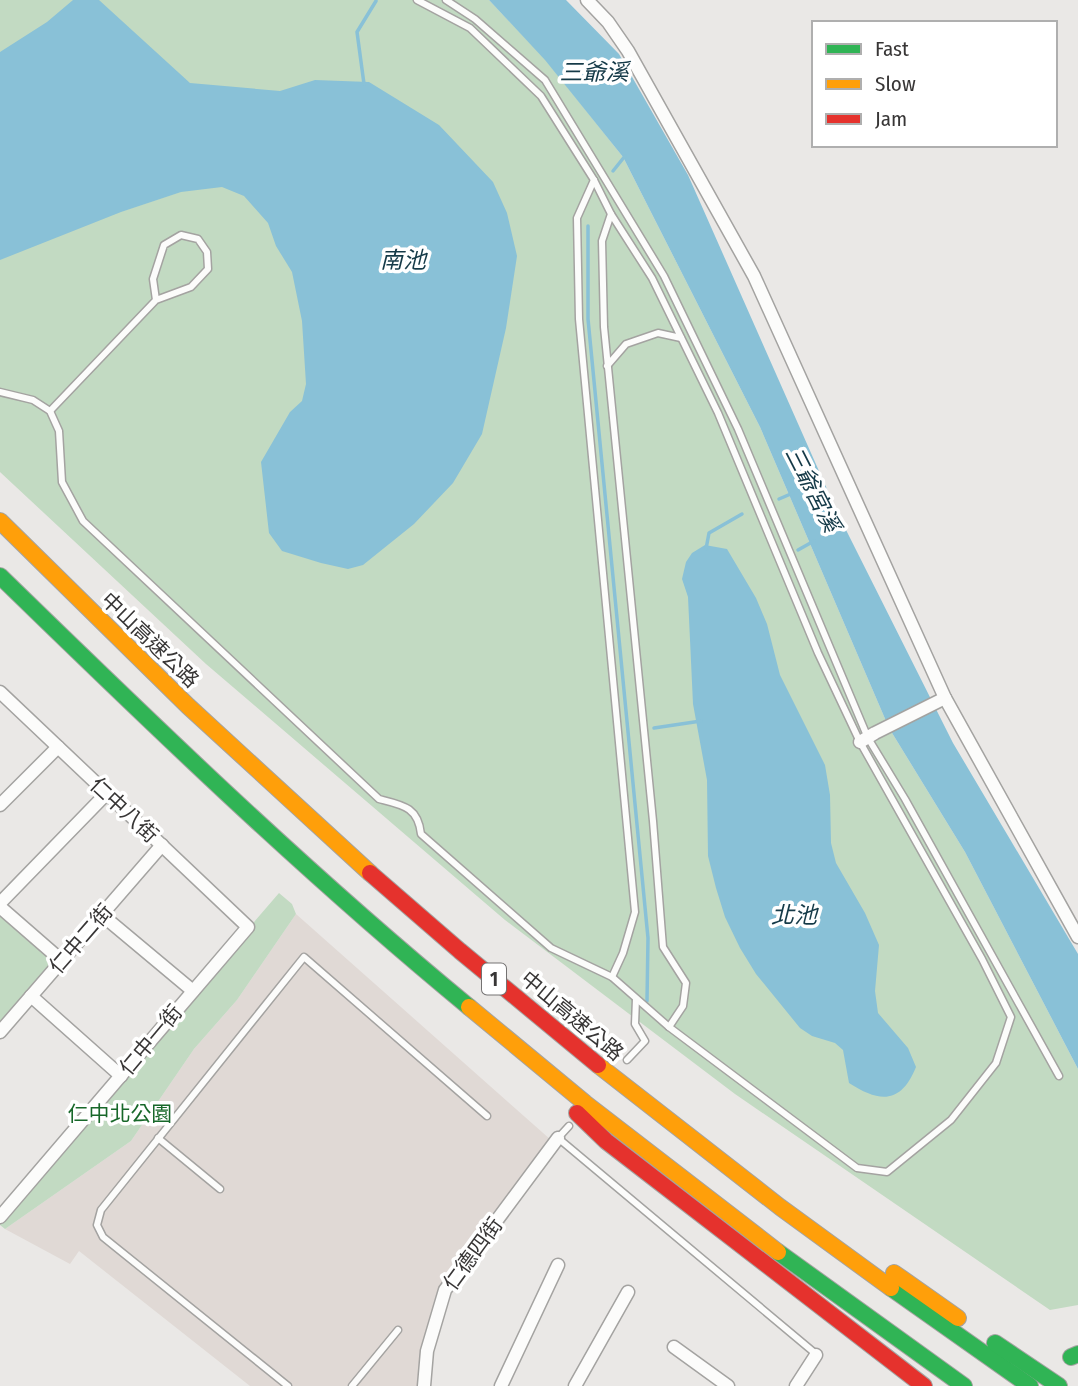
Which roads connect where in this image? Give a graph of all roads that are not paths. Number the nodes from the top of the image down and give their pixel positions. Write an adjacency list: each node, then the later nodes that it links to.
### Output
1 (417, 0): 4 (lane)
2 (446, 0): 15 (lane)
3 (587, 0): 14 (street)
4 (594, 180): 5 (lane); 25 (lane)
5 (611, 214): 7 (lane); 8 (lane)
6 (156, 300): 6 (lane); 10 (lane)
7 (681, 338): 8 (lane); 15 (lane)
8 (607, 366): 30 (lane)
9 (0, 392): 10 (lane)
10 (50, 411): 25 (lane)
11 (0, 521): 35 (highway, 中山高速公路 / 1)
12 (0, 576): 28 (highway, 1)
13 (0, 692): 16 (street, 仁中八街)
14 (941, 700): 15 (street); 23 (street)
15 (868, 738): 30 (lane); 34 (lane)
16 (58, 747): 17 (street, 仁中八街); 18 (street)
17 (107, 793): 19 (street, 仁中八街); 20 (street)
18 (0, 805)
19 (162, 845): 21 (street, 仁中二街); 22 (street, 仁中八街)
20 (0, 905): 24 (street)
21 (102, 915): 24 (street, 仁中二街); 26 (street)
22 (248, 927): 26 (street, 仁中一街)
23 (1078, 937)
24 (62, 961): 27 (street, 仁中二街)
25 (612, 977): 29 (lane)
26 (193, 991): 33 (street, 仁中一街)
27 (31, 996): 31 (street, 仁中二街); 33 (street)
28 (456, 997): 54 (highway); 55 (highway, 1)
29 (636, 999): 30 (lane); 32 (lane)
30 (668, 1027)
31 (1, 1030)
32 (628, 1060)
33 (121, 1076): 41 (street, 仁中一街)
34 (1059, 1076)
35 (638, 1098): 56 (highway, 中山高速公路 / 1); 57 (highway)
36 (486, 1116): 38 (lane)
37 (569, 1126): 39 (lane)
38 (158, 1138): 40 (lane); 48 (lane)
39 (558, 1138): 46 (lane); 47 (street, 仁德四街)
40 (220, 1189)
41 (0, 1217)
42 (558, 1265): 50 (street)
43 (628, 1292): 51 (street)
44 (398, 1330): 49 (lane)
45 (674, 1346): 52 (street)
46 (816, 1355): 53 (street)
47 (425, 1385)
48 (288, 1386)
49 (352, 1386)
50 (501, 1386)
51 (575, 1386)
52 (728, 1386)
53 (796, 1386)
54 (923, 1386)
55 (964, 1386)
56 (1030, 1386)
57 (1059, 1386)

